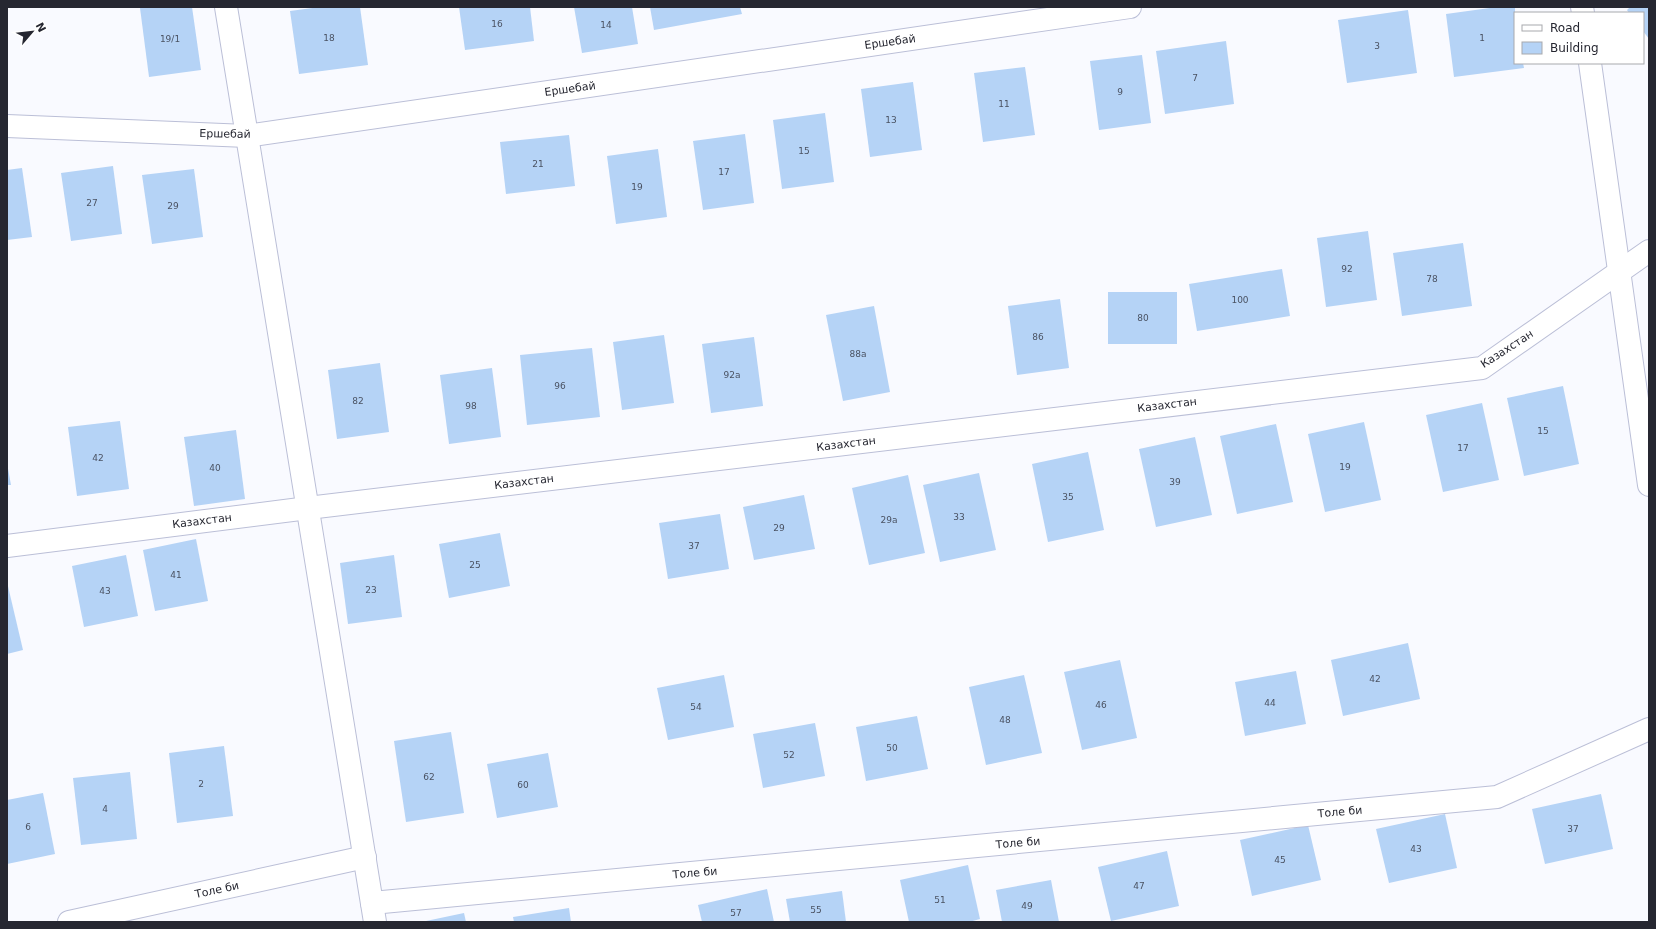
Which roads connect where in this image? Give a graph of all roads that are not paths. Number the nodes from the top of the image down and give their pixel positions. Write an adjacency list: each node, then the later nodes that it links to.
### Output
1 (226, 7): 5 (street)
2 (1130, 7): 5 (street, Ершебай)
3 (1590, 64): 7 (street)
4 (7, 126): 5 (street, Ершебай)
5 (247, 136): 9 (street)
6 (1649, 251): 7 (street, Казахстан)
7 (1619, 272): 8 (street); 9 (street, Казахстан)
8 (1649, 485)
9 (308, 508): 10 (street, Казахстан); 12 (street)
10 (7, 546)
11 (1649, 729): 13 (street, Толе би)
12 (365, 857): 13 (street); 14 (street, Толе би)
13 (374, 913)
14 (69, 922)

